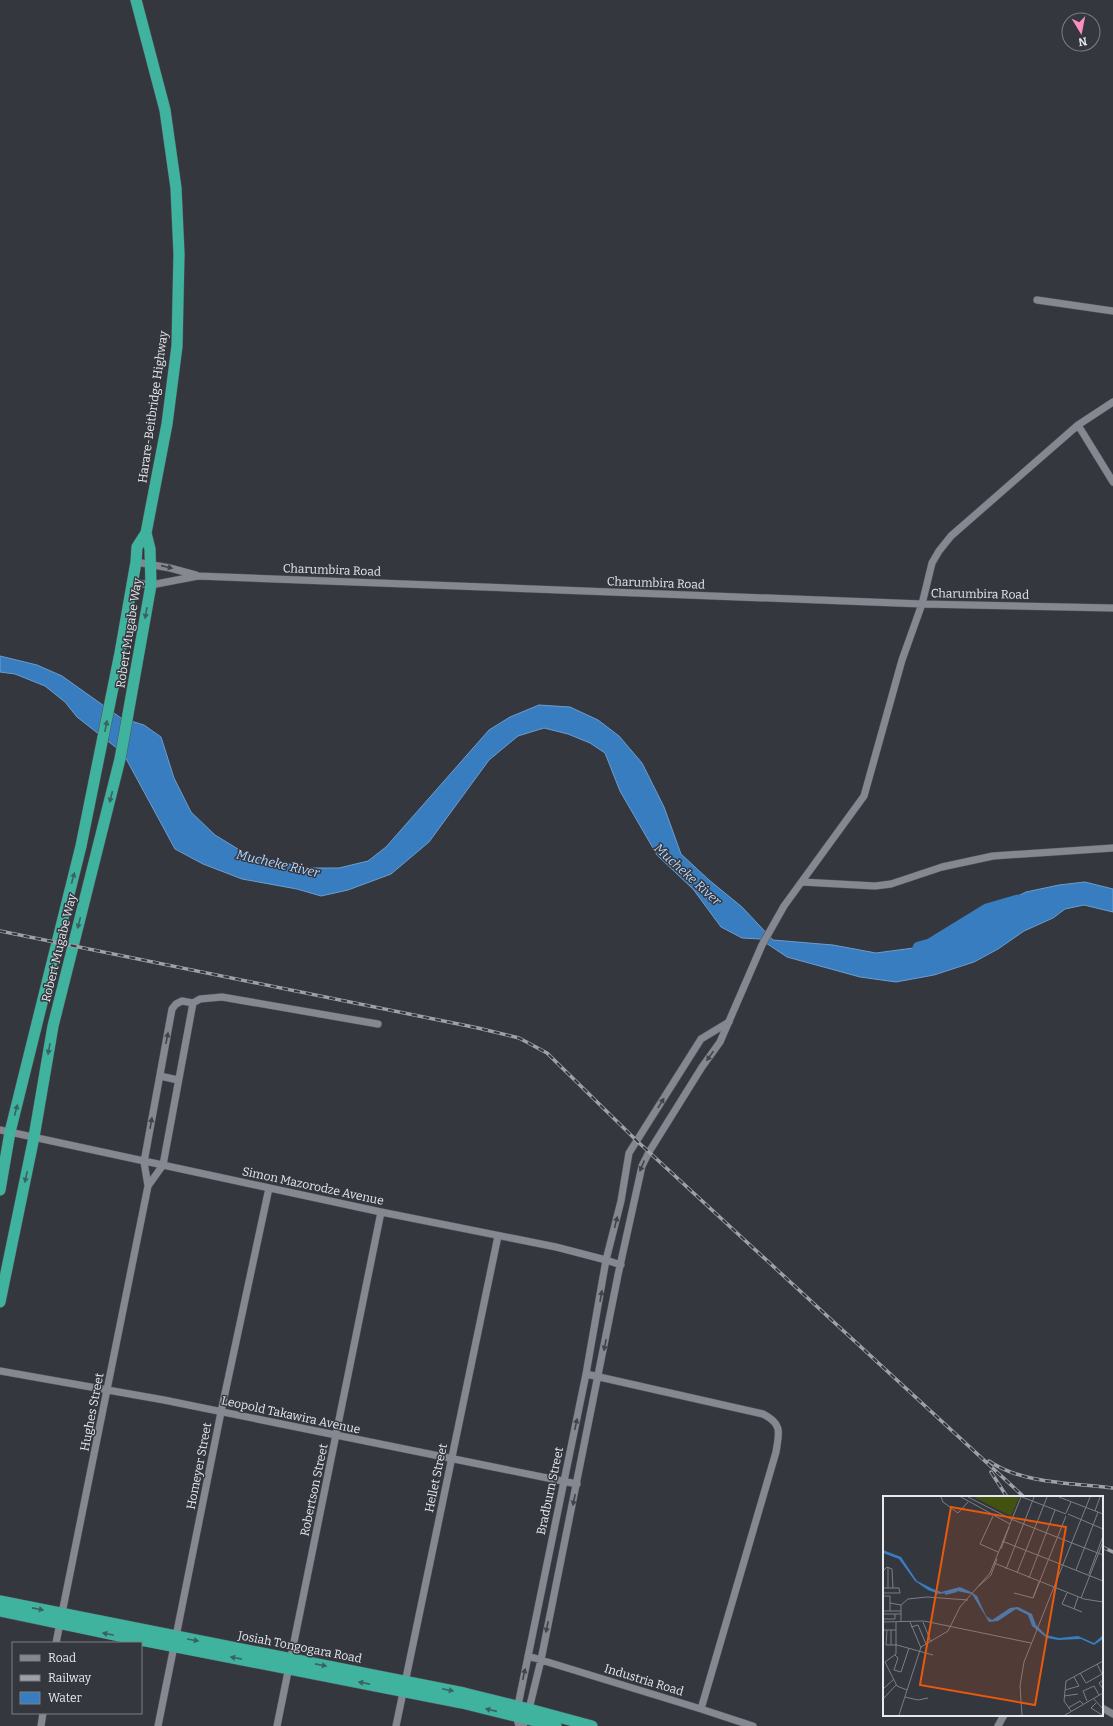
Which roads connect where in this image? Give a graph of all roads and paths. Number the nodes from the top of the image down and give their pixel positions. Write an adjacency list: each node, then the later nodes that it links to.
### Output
1 (136, 0): 7 (highway, Harare-Beitbridge Highway)
2 (1037, 300): 3 (street)
3 (1113, 311)
4 (1113, 402): 5 (street, Bradburn Street)
5 (1078, 426): 6 (street); 13 (street, Bradburn Street)
6 (1113, 482)
7 (146, 533): 8 (highway, Robert Mugabe Way); 9 (highway, Robert Mugabe Way)
8 (136, 562): 9 (street, Charumbira Road); 11 (highway, Robert Mugabe Way)
9 (152, 564): 10 (street, Charumbira Road, one-way to 10); 12 (highway, Robert Mugabe Way)
10 (198, 576): 12 (street, Charumbira Road); 13 (street, Charumbira Road)
11 (132, 582): 12 (street, Charumbira Road); 22 (highway, Robert Mugabe Way, one-way to 11)
12 (151, 585): 23 (highway, Robert Mugabe Way, one-way to 23)
13 (922, 604): 14 (street, Charumbira Road); 16 (street, Bradburn Street)
14 (1113, 608)
15 (1113, 848): 16 (street)
16 (802, 882): 18 (street, Bradburn Street)
17 (193, 1003): 19 (street); 20 (street, one-way to 17); 21 (street)
18 (730, 1022): 31 (street, Bradburn Street, one-way to 18); 32 (street, Bradburn Street, one-way to 32)
19 (378, 1024)
20 (160, 1076): 21 (street); 24 (street, one-way to 20)
21 (178, 1080): 25 (street)
22 (5, 1131): 23 (street, Simon Mazorodze Avenue); 28 (highway, Robert Mugabe Way)
23 (34, 1137): 24 (street, Simon Mazorodze Avenue); 33 (highway, Robert Mugabe Way, one-way to 33)
24 (144, 1162): 25 (street, Simon Mazorodze Avenue); 26 (street)
25 (163, 1165): 26 (street); 27 (street, Simon Mazorodze Avenue)
26 (148, 1186): 37 (street, Hughes Street)
27 (269, 1188): 29 (street, Simon Mazorodze Avenue); 38 (street, Homeyer Street)
28 (0, 1190)
29 (381, 1212): 30 (street, Simon Mazorodze Avenue); 39 (street, Robertson Street)
30 (498, 1236): 31 (street, Simon Mazorodze Avenue); 40 (street, Hellet Street)
31 (606, 1260): 32 (street, Simon Mazorodze Avenue); 35 (street, Bradburn Street, one-way to 31)
32 (621, 1266): 36 (street, Bradburn Street, one-way to 36)
33 (0, 1302)
34 (0, 1371): 37 (street, Leopold Takawira Avenue)
35 (586, 1374): 36 (street); 41 (street, Bradburn Street, one-way to 35)
36 (598, 1377): 42 (street, Bradburn Street); 52 (street)
37 (108, 1390): 38 (street, Leopold Takawira Avenue); 45 (street, Hughes Street)
38 (221, 1412): 39 (street, Leopold Takawira Avenue); 46 (street, Homeyer Street)
39 (337, 1436): 40 (street, Leopold Takawira Avenue); 50 (street, Robertson Street)
40 (451, 1458): 41 (street, Leopold Takawira Avenue); 51 (street, Hellet Street)
41 (563, 1482): 42 (street, Leopold Takawira Avenue); 48 (street, Bradburn Street)
42 (577, 1484): 49 (street, Bradburn Street, one-way to 49)
43 (0, 1601): 45 (highway, Josiah Tongogara Road, one-way to 45)
44 (0, 1611): 45 (highway, Josiah Tongogara Road)
45 (61, 1618): 46 (highway, Josiah Tongogara Road); 47 (street, Hughes Street)
46 (176, 1641): 50 (highway, Josiah Tongogara Road); 59 (street, Homeyer Street)
47 (56, 1642)
48 (528, 1656): 49 (street, Industria Road); 57 (street, Bradburn Street, one-way to 48)
49 (541, 1660): 52 (street, Industria Road); 57 (street, Bradburn Street)
50 (289, 1663): 51 (highway, Josiah Tongogara Road); 60 (street, Robertson Street)
51 (404, 1686): 57 (highway, Josiah Tongogara Road); 61 (street, Hellet Street)
52 (701, 1709): 64 (street, Industria Road)
53 (1103, 1709): 55 (street)
54 (43, 1714): 58 (street)
55 (1113, 1714)
56 (1003, 1716): 65 (street)
57 (522, 1717): 62 (highway, Josiah Tongogara Road); 63 (highway, Josiah Tongogara Road)
58 (41, 1726)
59 (158, 1726)
60 (277, 1726)
61 (396, 1726)
62 (556, 1726)
63 (592, 1726)
64 (753, 1726)
65 (998, 1726)

